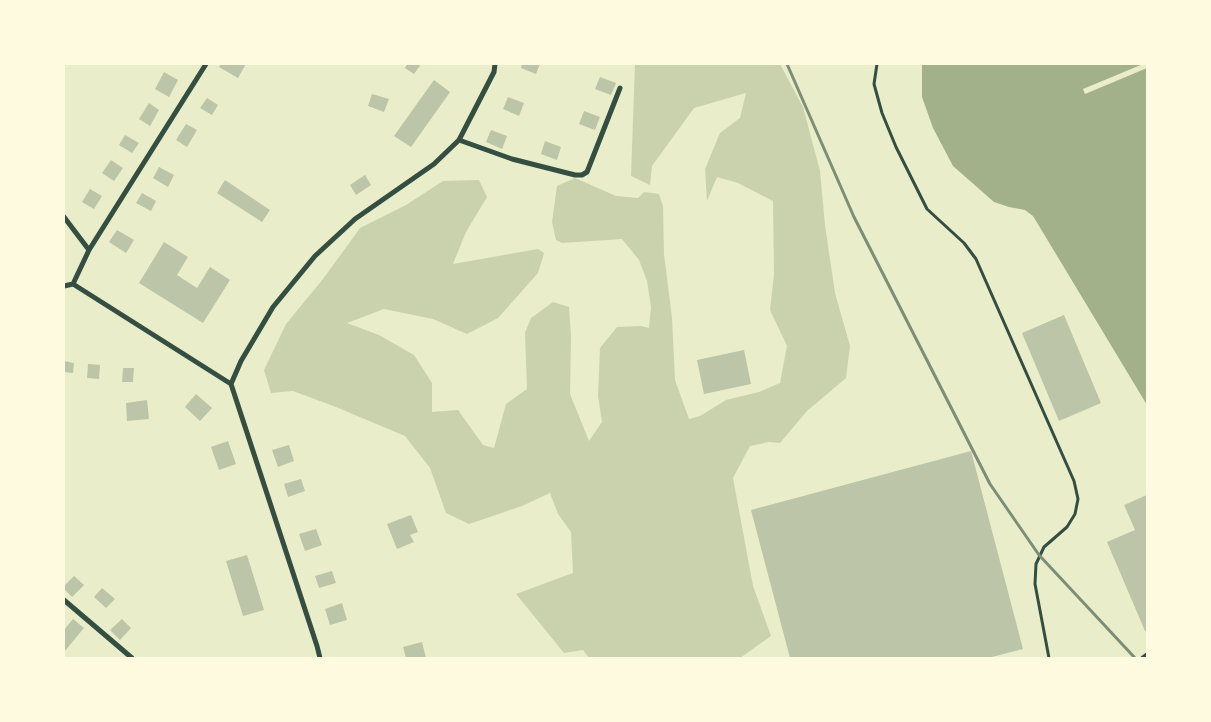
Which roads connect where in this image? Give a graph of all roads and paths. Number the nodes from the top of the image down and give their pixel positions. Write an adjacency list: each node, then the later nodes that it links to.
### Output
1 (206, 64): 7 (street)
2 (495, 64): 5 (street)
3 (877, 64): 15 (lane)
4 (620, 88): 5 (street)
5 (459, 140): 10 (street)
6 (64, 217): 7 (street)
7 (88, 250): 8 (street)
8 (73, 284): 9 (street); 10 (street)
9 (64, 286)
10 (231, 384): 14 (street)
11 (64, 600): 13 (street)
12 (1147, 655): 16 (street)
13 (132, 658)
14 (320, 658)
15 (1048, 658)
16 (1143, 658)

